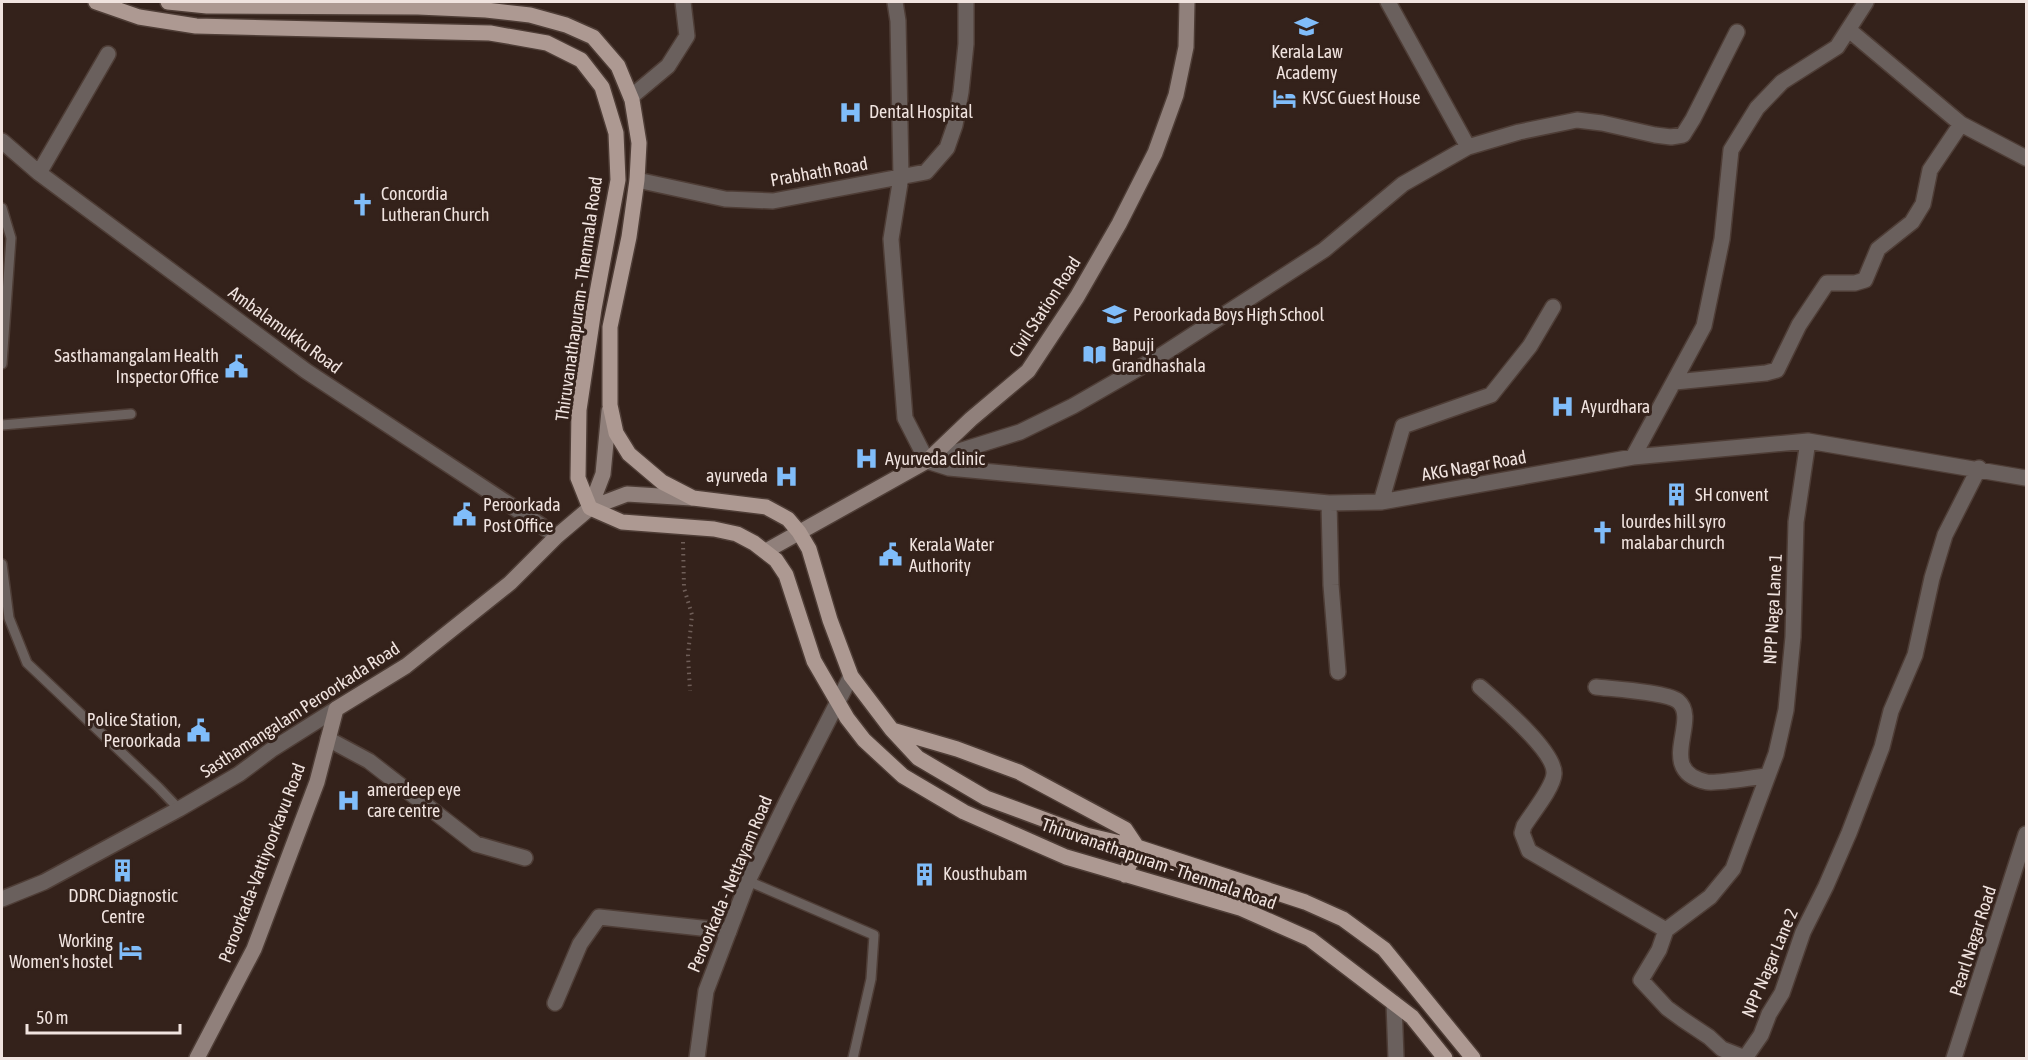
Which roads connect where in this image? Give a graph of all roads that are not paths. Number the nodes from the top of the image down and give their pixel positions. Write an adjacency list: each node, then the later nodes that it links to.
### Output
1 (96, 2): 14 (main road, Thiruvanathapuram - Thenmala Road)
2 (168, 2): 9 (main road)
3 (683, 2): 17 (street)
4 (895, 2): 23 (street)
5 (966, 2): 23 (street, Prabhath Road)
6 (1187, 2): 36 (main road, Civil Station Road)
7 (1388, 2): 20 (street)
8 (1866, 2): 13 (street)
9 (229, 4): 10 (main road)
10 (307, 4): 12 (main road)
11 (418, 4): 12 (main road); 17 (main road)
12 (388, 8): 14 (main road)
13 (1849, 30): 18 (street); 30 (street)
14 (387, 32): 27 (main road, Thiruvanathapuram - Thenmala Road)
15 (1737, 32): 20 (street)
16 (108, 54): 22 (street)
17 (631, 97): 24 (main road)
18 (1961, 124): 21 (street); 30 (street)
19 (2, 141): 22 (street, Ambalamukku Road)
20 (1468, 147): 36 (street)
21 (2026, 158)
22 (39, 173): 44 (street, Ambalamukku Road)
23 (901, 177): 24 (street, Prabhath Road); 36 (street)
24 (637, 180): 26 (main road)
25 (2, 208): 29 (lane)
26 (629, 237): 27 (main road); 31 (main road)
27 (608, 238): 42 (main road, Thiruvanathapuram - Thenmala Road)
28 (1553, 307): 40 (street)
29 (2, 364)
30 (1675, 382): 35 (street)
31 (610, 405): 39 (main road); 42 (main road)
32 (131, 414): 33 (lane)
33 (2, 425)
34 (1808, 441): 35 (street, AKG Nagar Road); 37 (street, AKG Nagar Road); 56 (street, NPP Naga Lane 1)
35 (1633, 457): 40 (street, AKG Nagar Road)
36 (927, 461): 41 (street, AKG Nagar Road); 43 (main road, Civil Station Road)
37 (1979, 468): 38 (street, AKG Nagar Road); 64 (street, NPP Nagar Lane 2)
38 (2026, 477)
39 (693, 498): 42 (main road); 43 (main road)
40 (1381, 502): 41 (street, AKG Nagar Road)
41 (1329, 503): 48 (street)
42 (590, 508): 44 (main road, Sasthamangalam Peroorkada Road); 45 (main road, Thiruvanathapuram - Thenmala Road)
43 (799, 532): 45 (main road, Civil Station Road); 49 (main road, Thiruvanathapuram - Thenmala Road)
44 (557, 536): 53 (main road, Sasthamangalam Peroorkada Road)
45 (766, 551): 52 (main road, Thiruvanathapuram - Thenmala Road)
46 (2, 564): 47 (lane)
47 (2, 570): 57 (lane)
48 (1338, 672)
49 (851, 676): 52 (street, Peroorkada - Nettayam Road); 54 (main road, Thiruvanathapuram - Thenmala Road)
50 (1480, 687): 64 (street)
51 (1596, 687): 56 (street)
52 (838, 700): 61 (main road, Thiruvanathapuram - Thenmala Road); 62 (street, Peroorkada - Nettayam Road)
53 (336, 709): 55 (main road, Peroorkada-Vattiyoorkavu Road); 57 (street, Sasthamangalam Peroorkada Road)
54 (892, 730): 59 (main road); 59 (main road, Thiruvanathapuram - Thenmala Road)
55 (328, 739): 60 (street); 69 (main road, Peroorkada-Vattiyoorkavu Road)
56 (1767, 776): 64 (street, NPP Naga Lane 1)
57 (179, 809): 63 (street, Sasthamangalam Peroorkada Road)
58 (2026, 834): 75 (street, Pearl Nagar Road)
59 (1137, 847): 61 (main road); 66 (main road, Thiruvanathapuram - Thenmala Road)
60 (525, 858)
61 (1125, 875): 68 (main road, Thiruvanathapuram - Thenmala Road)
62 (748, 881): 65 (street, Peroorkada - Nettayam Road); 71 (lane)
63 (2, 899)
64 (1666, 930)
65 (729, 931): 67 (street); 70 (street, Peroorkada - Nettayam Road)
66 (1414, 984): 68 (main road); 74 (main road, Thiruvanathapuram - Thenmala Road)
67 (555, 1003)
68 (1394, 1003): 72 (street); 73 (main road, Thiruvanathapuram - Thenmala Road)
69 (197, 1059)
70 (697, 1059)
71 (853, 1059)
72 (1396, 1059)
73 (1445, 1059)
74 (1473, 1059)
75 (1954, 1059)

